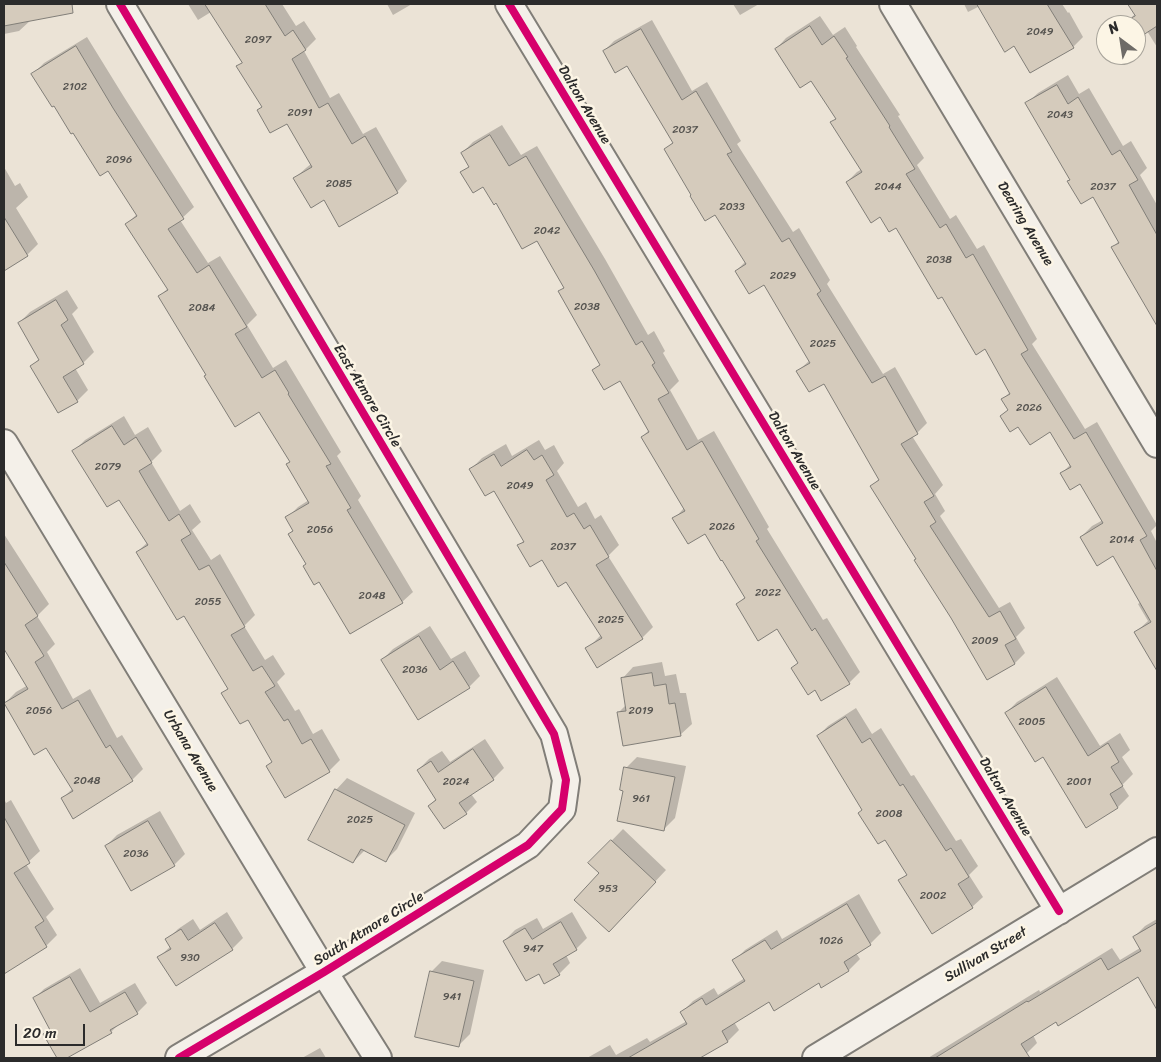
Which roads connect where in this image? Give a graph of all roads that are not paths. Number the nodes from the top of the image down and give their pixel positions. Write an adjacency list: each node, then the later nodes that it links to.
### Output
1 (120, 4): 6 (street, East Atmore Circle)
2 (509, 4): 8 (street, Dalton Avenue)
3 (893, 4): 5 (street, Dearing Avenue)
4 (4, 444): 9 (street, Urbana Avenue)
5 (1157, 444)
6 (562, 809): 9 (street, South Atmore Circle)
7 (1157, 851): 8 (street, Sullivan Street)
8 (1059, 911): 12 (street, Sullivan Street)
9 (324, 972): 10 (street, South Atmore Circle); 11 (street, Urbana Avenue)
10 (179, 1058)
11 (378, 1058)
12 (816, 1058)

